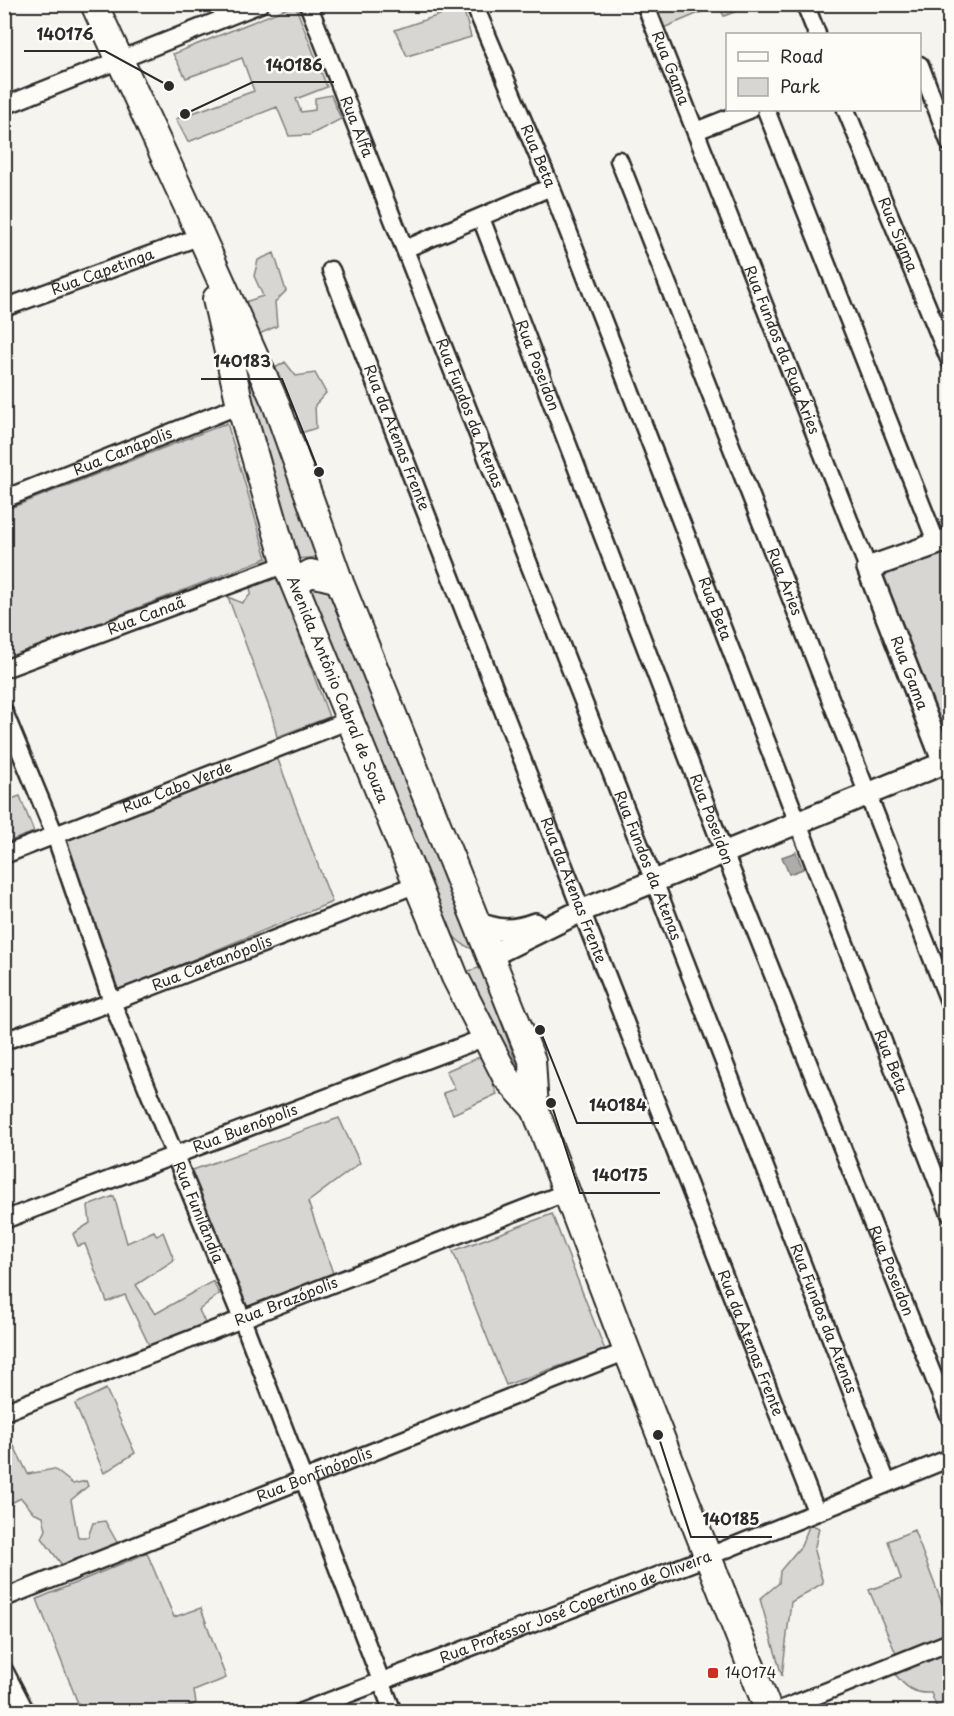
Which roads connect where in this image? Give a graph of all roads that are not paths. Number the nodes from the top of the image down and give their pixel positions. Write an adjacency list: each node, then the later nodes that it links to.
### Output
1 (94, 4): 8 (main road, Avenida Antônio Cabral de Souza)
2 (260, 4): 8 (street)
3 (308, 4): 20 (street, Rua Alfa)
4 (474, 4): 17 (street, Rua Beta)
5 (645, 4): 14 (street, Rua Gama)
6 (805, 4): 7 (street)
7 (817, 33)
8 (119, 63): 10 (street); 19 (main road, Avenida Antônio Cabral de Souza)
9 (921, 68): 15 (street)
10 (4, 106)
11 (746, 111): 14 (street)
12 (766, 111): 26 (street)
13 (846, 111): 23 (street, Rua Sigma)
14 (696, 131): 27 (street, Rua Fundos da Rua Áries)
15 (950, 144)
16 (619, 160): 34 (street, Rua Áries)
17 (550, 187): 18 (street); 35 (street, Rua Beta)
18 (481, 218): 20 (street); 37 (street, Rua Poseidon)
19 (202, 239): 22 (street, Rua Capetinga); 24 (main road, Avenida Antônio Cabral de Souza); 29 (main road, Avenida Antônio Cabral de Souza)
20 (405, 249): 39 (street, Rua Fundos da Atenas)
21 (331, 270): 41 (street, Rua da Atenas Frente)
22 (4, 308)
23 (950, 361)
24 (240, 405): 25 (street, Rua Canápolis); 28 (main road, Avenida Antônio Cabral de Souza)
25 (4, 499)
26 (943, 541): 27 (street)
27 (868, 568): 33 (street, Rua Gama)
28 (290, 574): 29 (main road); 30 (street, Rua Canaã); 32 (main road, Avenida Antônio Cabral de Souza)
29 (339, 580): 44 (main road, Avenida Antônio Cabral de Souza)
30 (4, 669)
31 (4, 712): 36 (street, Rua Funilândia)
32 (350, 720): 36 (street, Rua Cabo Verde); 40 (main road, Avenida Antônio Cabral de Souza)
33 (947, 770): 34 (street)
34 (866, 795): 35 (street); 47 (street, Rua Áries)
35 (798, 822): 37 (street); 53 (street, Rua Beta)
36 (55, 835): 38 (street, Rua Cabo Verde); 46 (street, Rua Funilândia)
37 (724, 852): 39 (street); 58 (street, Rua Poseidon)
38 (4, 855)
39 (654, 881): 41 (street); 61 (street, Rua Fundos da Atenas)
40 (417, 884): 42 (main road, Avenida Antônio Cabral de Souza); 46 (street, Rua Caetanópolis)
41 (581, 911): 43 (street); 62 (street, Rua da Atenas Frente)
42 (429, 913): 45 (main road); 48 (main road, Avenida Antônio Cabral de Souza)
43 (556, 922): 44 (street); 45 (street)
44 (477, 923): 45 (main road, Avenida Antônio Cabral de Souza)
45 (490, 956): 50 (main road, Avenida Antônio Cabral de Souza)
46 (112, 1002): 49 (street, Rua Caetanópolis); 51 (street, Rua Funilândia)
47 (950, 1004)
48 (486, 1037): 50 (main road, Avenida Antônio Cabral de Souza); 51 (street, Rua Buenópolis)
49 (4, 1041)
50 (535, 1109): 52 (main road, Avenida Antônio Cabral de Souza)
51 (174, 1157): 54 (street, Rua Buenópolis); 55 (street, Rua Funilândia)
52 (567, 1192): 55 (street, Rua Brazópolis); 56 (main road, Avenida Antônio Cabral de Souza)
53 (950, 1214)
54 (4, 1220)
55 (242, 1319): 57 (street, Rua Brazópolis); 60 (street, Rua Funilândia)
56 (627, 1351): 60 (street, Rua Bonfinópolis); 63 (main road, Avenida Antônio Cabral de Souza)
57 (4, 1412)
58 (950, 1418)
59 (950, 1458): 61 (street, Rua Professor José Copertino de Oliveira)
60 (304, 1480): 64 (street, Rua Bonfinópolis); 67 (street, Rua Funilândia)
61 (887, 1483): 62 (street, Rua Professor José Copertino de Oliveira)
62 (816, 1512): 63 (street, Rua Professor José Copertino de Oliveira)
63 (707, 1557): 67 (street, Rua Professor José Copertino de Oliveira); 71 (main road, Avenida Antônio Cabral de Souza)
64 (4, 1598)
65 (950, 1642): 72 (street)
66 (4, 1670): 68 (street)
67 (380, 1680): 69 (street, Rua Professor José Copertino de Oliveira); 70 (street, Rua Funilândia)
68 (26, 1712)
69 (301, 1712)
70 (393, 1712)
71 (769, 1712)
72 (775, 1712)

